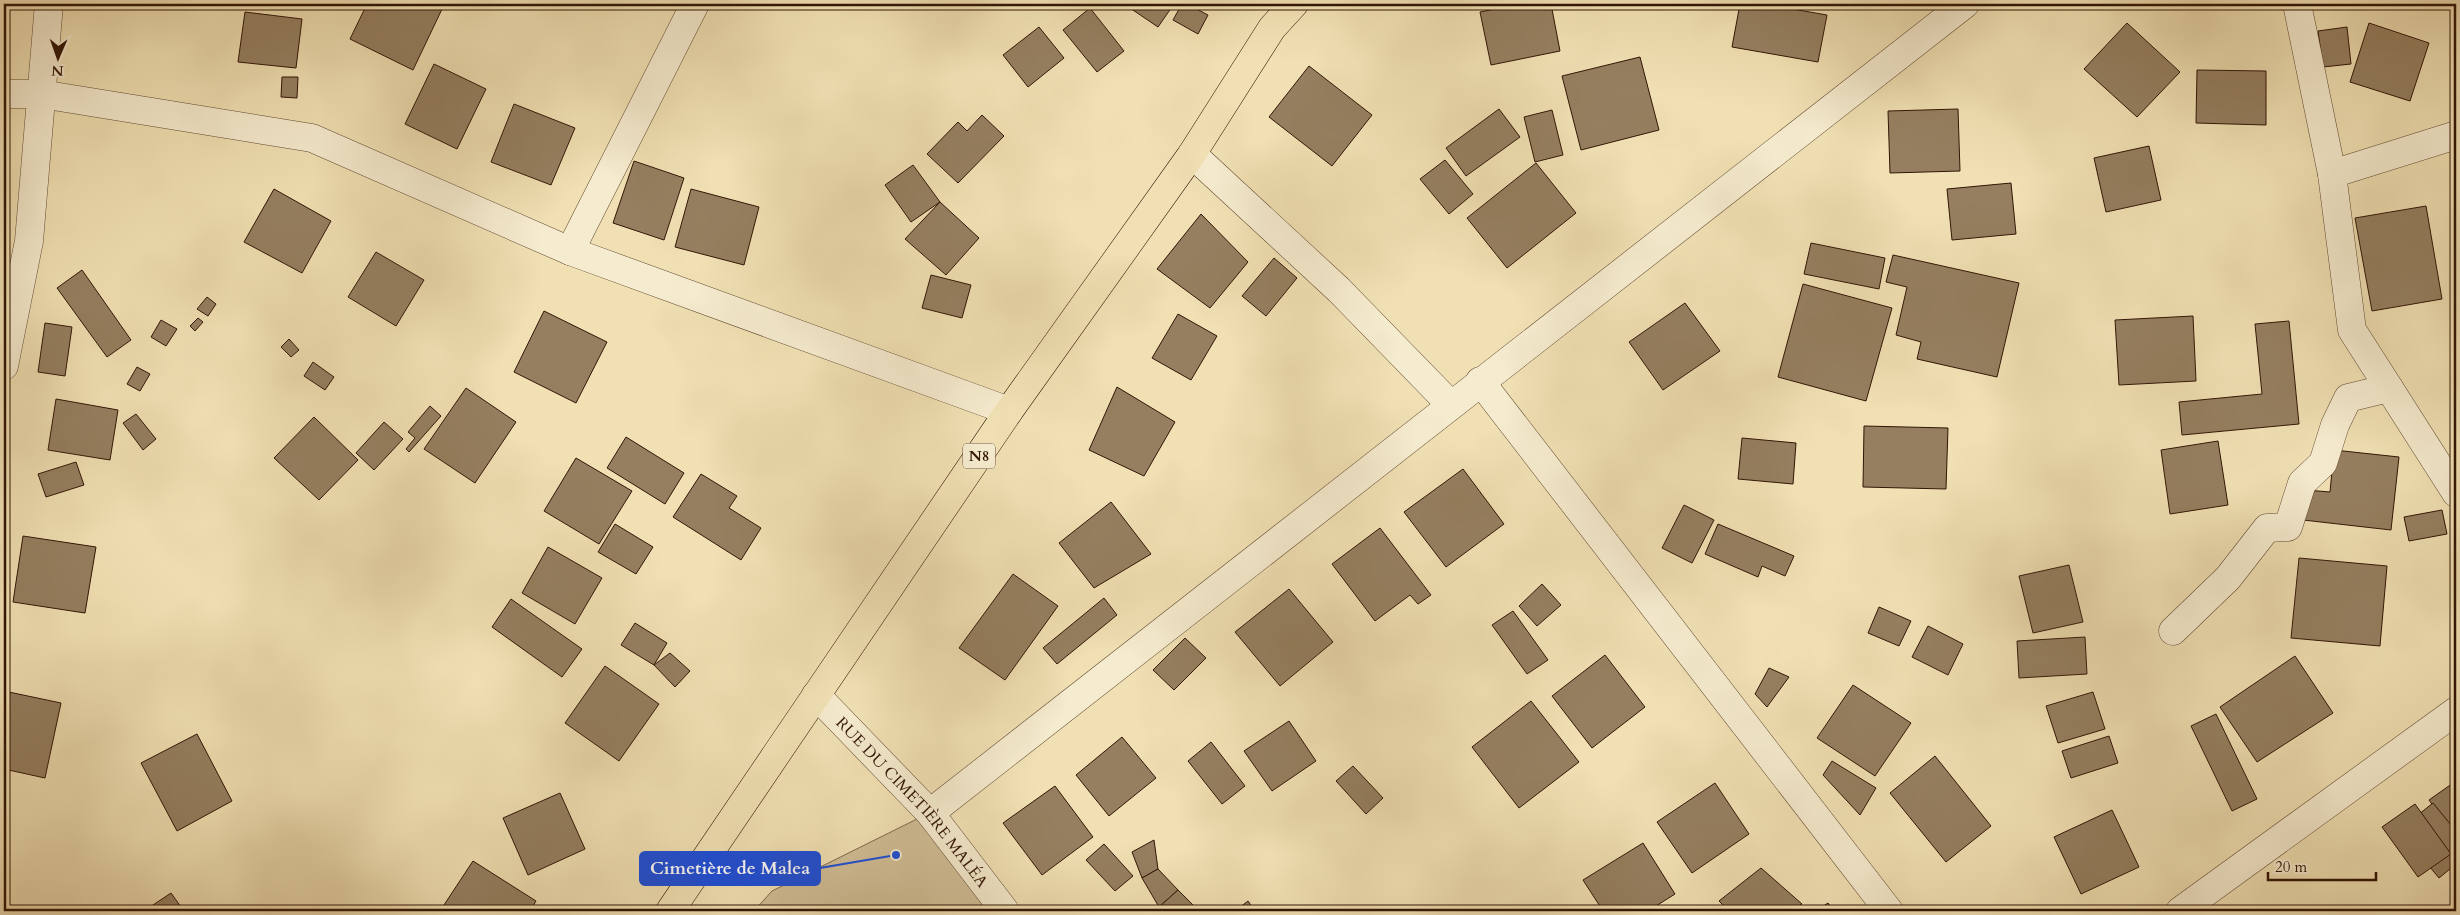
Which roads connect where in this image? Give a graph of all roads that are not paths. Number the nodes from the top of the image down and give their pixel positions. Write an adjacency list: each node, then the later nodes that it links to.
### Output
1 (49, 4): 7 (street)
2 (695, 4): 11 (street)
3 (1294, 4): 9 (main road, N8)
4 (2297, 4): 10 (street)
5 (1953, 8): 13 (street)
6 (4, 94): 7 (street)
7 (41, 94): 11 (street); 12 (street)
8 (2456, 135): 10 (street)
9 (1192, 154): 15 (street); 16 (main road, N8)
10 (2332, 174): 14 (street)
11 (570, 250): 16 (street)
12 (4, 366)
13 (1480, 381): 15 (street); 24 (street)
14 (2389, 388): 17 (street); 18 (street)
15 (1451, 405): 21 (street)
16 (1010, 411): 19 (main road, N8)
17 (2456, 493)
18 (2173, 631)
19 (816, 696): 21 (street, RUE DU CIMETIÈRE MALÉA); 22 (main road, N8)
20 (2456, 711): 25 (street)
21 (930, 813): 23 (street, RUE DU CIMETIÈRE MALÉA)
22 (670, 911)
23 (1006, 911)
24 (1889, 911)
25 (2180, 911)

